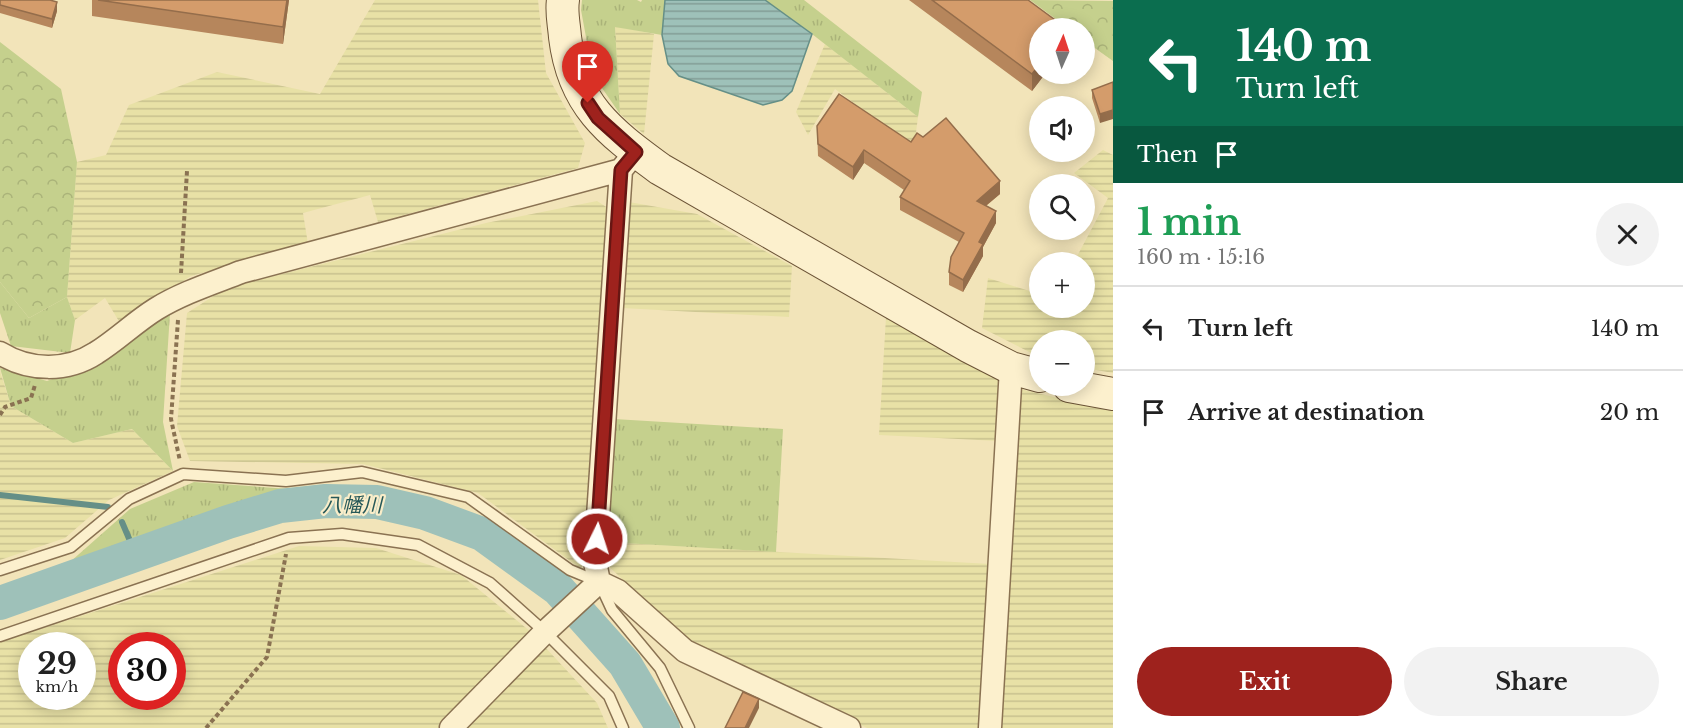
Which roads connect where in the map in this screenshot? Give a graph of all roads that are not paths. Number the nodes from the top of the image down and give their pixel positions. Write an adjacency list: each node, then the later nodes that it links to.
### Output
1 (563, 0): 2 (street)
2 (628, 161): 3 (street); 4 (street); 8 (street)
3 (0, 353)
4 (1025, 372): 15 (street)
5 (1095, 391): 6 (street)
6 (1113, 394)
7 (0, 570): 8 (lane)
8 (595, 586): 9 (street); 13 (lane); 14 (street)
9 (545, 632): 10 (lane); 11 (street); 12 (lane)
10 (0, 636)
11 (451, 728)
12 (623, 728)
13 (689, 728)
14 (849, 728)
15 (990, 728)

